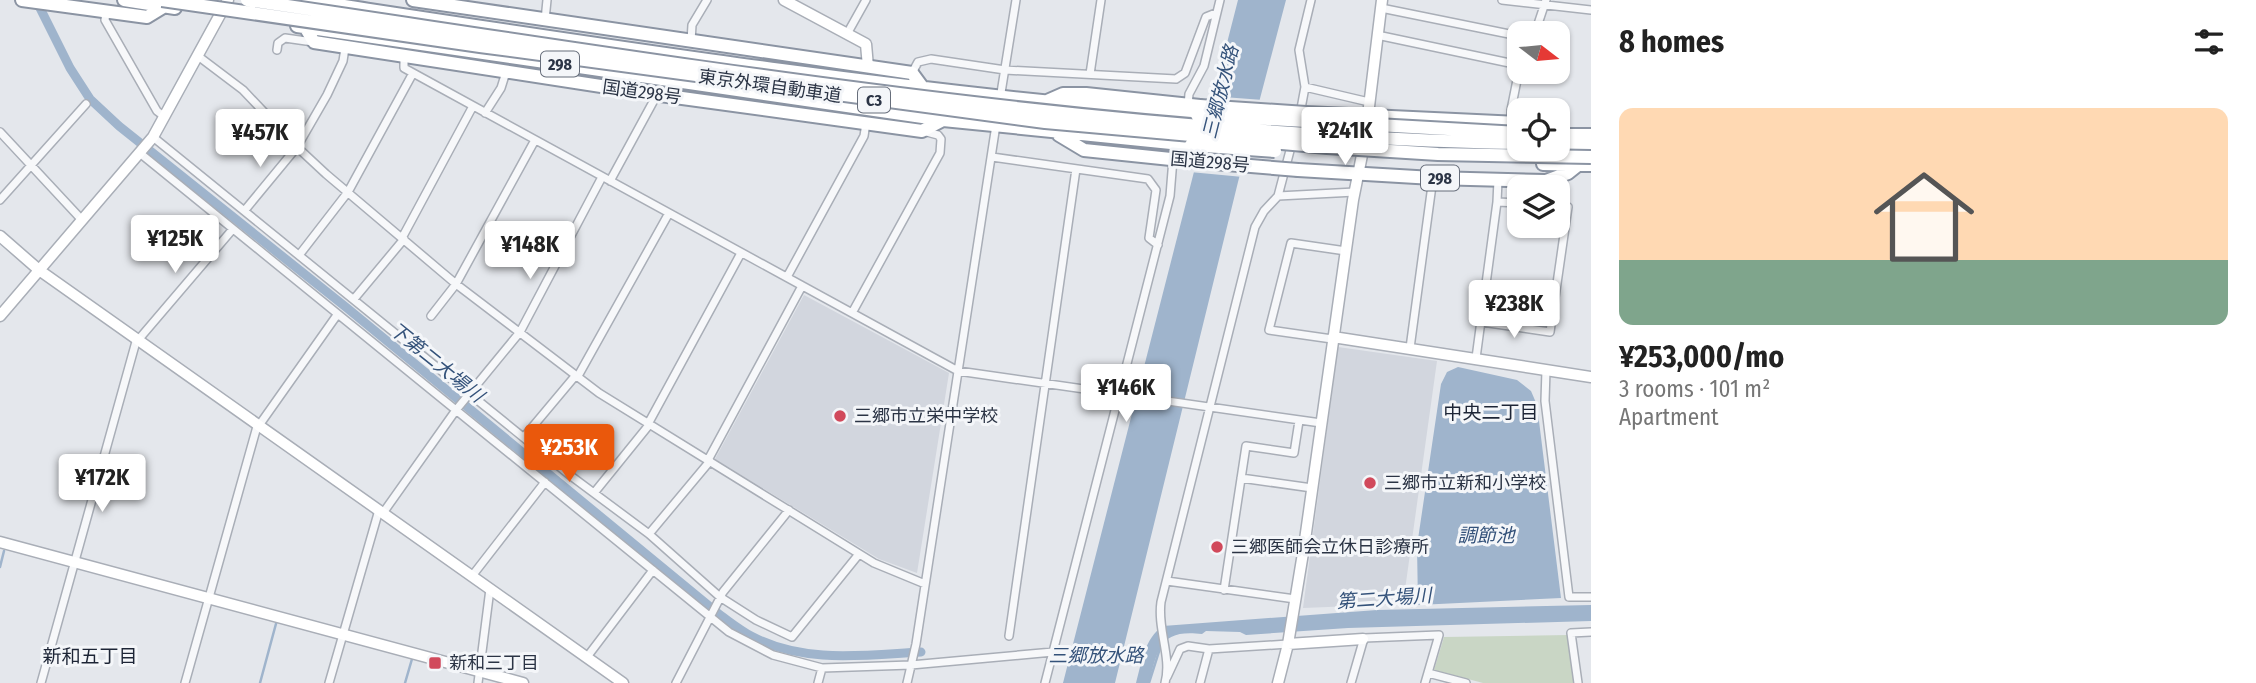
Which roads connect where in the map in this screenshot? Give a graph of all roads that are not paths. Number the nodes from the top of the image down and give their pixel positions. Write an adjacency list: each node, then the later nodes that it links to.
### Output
1 (22, 0): 20 (highway)
2 (124, 0): 16 (highway, 国道298号 / 298)
3 (228, 0): 22 (street)
4 (247, 0): 67 (highway, 東京外環自動車道 / C3, bridge)
5 (305, 0): 43 (highway, 298)
6 (414, 0): 23 (highway, 298)
7 (547, 0): 23 (street)
8 (706, 0): 30 (street)
9 (784, 0): 27 (street)
10 (866, 0): 27 (street)
11 (1016, 0): 37 (street)
12 (1101, 0): 41 (street)
13 (1220, 0): 21 (street)
14 (1311, 0): 42 (street)
15 (1502, 0): 17 (street)
16 (163, 3): 20 (highway); 22 (highway, 国道298号 / 298); 74 (highway, 東京外環自動車道 / C3, bridge)
17 (1545, 3): 19 (street); 24 (street)
18 (1381, 4): 26 (street); 28 (street)
19 (1591, 10)
20 (106, 12): 51 (street)
21 (1216, 13): 41 (street); 49 (street)
22 (220, 14): 25 (highway, 国道298号 / 298); 33 (street)
23 (545, 20): 30 (highway, 298)
24 (1539, 21)
25 (305, 27): 29 (highway); 53 (highway, 国道298号 / 298)
26 (1507, 33)
27 (847, 34): 36 (street)
28 (1377, 35): 35 (street); 46 (street)
29 (314, 42): 31 (highway, 国道298号 / 298); 32 (street)
30 (691, 42): 36 (highway, 298)
31 (345, 48): 34 (highway, 国道298号 / 298); 71 (street)
32 (276, 50)
33 (198, 56): 51 (street); 71 (street)
34 (404, 57): 38 (highway, 国道298号 / 298); 39 (street)
35 (1507, 65)
36 (868, 67): 40 (highway, 298)
37 (1005, 70): 40 (street); 41 (street); 45 (street)
38 (506, 72): 44 (highway, 国道298号 / 298); 50 (street)
39 (412, 73): 48 (street); 84 (street)
40 (912, 73): 43 (highway)
41 (1090, 74)
42 (1305, 87): 46 (street); 86 (street)
43 (923, 88): 45 (highway, 298)
44 (653, 94): 54 (highway, 国道298号 / 298); 83 (street)
45 (1000, 97): 49 (highway, 298); 55 (street)
46 (1369, 102): 52 (street)
47 (86, 104): 76 (street)
48 (473, 107): 50 (street); 96 (street)
49 (1191, 109): 52 (highway, 298, bridge); 57 (highway, 298, bridge)
50 (485, 113): 66 (street)
51 (165, 117): 65 (street)
52 (1368, 118): 56 (highway, 298); 79 (street)
53 (943, 120): 55 (highway, 国道298号 / 298); 58 (highway)
54 (866, 123): 58 (highway, 国道298号 / 298); 102 (street)
55 (996, 125): 60 (highway, 国道298号 / 298); 73 (street)
56 (1507, 126)
57 (1507, 127)
58 (922, 131): 106 (street)
59 (0, 132): 76 (street)
60 (1053, 132): 68 (highway, 国道298号 / 298); 75 (highway, 国道298号 / 298)
61 (1570, 133): 63 (highway)
62 (1570, 135): 63 (highway)
63 (1575, 135): 64 (highway)
64 (1591, 135)
65 (153, 137): 72 (street); 90 (street)
66 (535, 140): 80 (street); 103 (street)
67 (1507, 143)
68 (1176, 144): 75 (street); 77 (highway, 国道298号 / 298, bridge)
69 (1570, 144): 70 (highway)
70 (1591, 144)
71 (297, 147): 84 (street); 90 (street)
72 (141, 154): 92 (street); 93 (street)
73 (992, 157): 78 (street); 117 (street)
74 (1591, 158)
75 (1174, 159): 79 (highway, 国道298号 / 298, bridge); 97 (street)
76 (31, 165): 87 (street); 92 (street)
77 (1585, 165): 82 (highway, 国道298号 / 298)
78 (1076, 169): 97 (street); 120 (street)
79 (1360, 174): 81 (highway, 国道298号 / 298); 85 (street)
80 (601, 177): 83 (street); 111 (street)
81 (1433, 178): 82 (highway, 国道298号 / 298); 114 (street)
82 (1497, 180): 88 (street)
83 (610, 181): 91 (street)
84 (348, 192): 96 (street); 100 (street)
85 (1355, 192): 86 (street); 98 (street)
86 (1278, 196): 123 (street)
87 (0, 200)
88 (1497, 202): 89 (street); 110 (street)
89 (1507, 202)
90 (245, 210): 100 (street)
91 (669, 213): 99 (street); 118 (street)
92 (82, 220): 101 (street)
93 (232, 230): 107 (street); 112 (street)
94 (0, 236): 101 (street)
95 (1564, 238): 110 (street)
96 (403, 239): 103 (street); 105 (street)
97 (1158, 245): 122 (street)
98 (1346, 251): 113 (street); 113 (street)
99 (741, 253): 102 (street); 127 (street)
100 (300, 254): 105 (street)
101 (39, 270): 108 (street); 112 (street)
102 (787, 276): 104 (street)
103 (456, 284): 109 (street); 111 (street)
104 (802, 286): 106 (street); 130 (street)
105 (354, 299): 121 (street)
106 (852, 313): 117 (street)
107 (337, 315): 124 (street); 126 (street)
108 (0, 316)
109 (431, 316)
110 (1482, 322): 115 (street)
111 (520, 332): 118 (street); 121 (street)
112 (138, 338): 126 (street); 140 (street)
113 (1333, 338): 114 (street); 128 (street)
114 (1410, 348): 115 (street)
115 (1476, 358): 116 (street)
116 (1546, 370): 119 (street); 148 (street)
117 (958, 371): 120 (street); 144 (street)
118 (577, 375): 127 (street); 129 (street)
119 (1591, 376)
120 (1045, 383): 122 (street); 156 (street)
121 (470, 393): 124 (street); 129 (street)
122 (1119, 394): 123 (street); 160 (street)
123 (1205, 407): 125 (street); 143 (street)
124 (456, 410): 132 (street); 136 (street)
125 (1299, 421): 128 (street); 131 (street)
126 (259, 424): 136 (street); 149 (street)
127 (648, 424): 130 (street); 134 (street)
128 (1321, 424): 133 (street)
129 (524, 437): 134 (street)
130 (709, 460): 135 (street); 137 (street)
131 (1241, 478): 133 (street); 146 (street)
132 (545, 482): 141 (street); 142 (street)
133 (1312, 488): 150 (street)
134 (594, 493): 137 (street)
135 (789, 510): 139 (street); 147 (street)
136 (381, 512): 142 (street); 155 (street)
137 (649, 534): 147 (street)
138 (0, 542): 140 (street)
139 (859, 554): 144 (street); 147 (street)
140 (74, 562): 149 (street); 167 (street)
141 (653, 570): 153 (street); 161 (street)
142 (472, 576): 145 (street)
143 (1167, 581): 146 (street); 151 (street)
144 (925, 584): 162 (street)
145 (490, 589): 161 (street); 164 (street)
146 (1224, 590): 150 (street)
147 (720, 597): 153 (street)
148 (1591, 597)
149 (209, 598): 155 (street); 168 (street)
150 (1294, 599): 158 (street)
151 (1161, 602): 152 (street); 166 (street)
152 (1171, 608)
153 (709, 617): 163 (street); 173 (street)
154 (1591, 632): 182 (street)
155 (345, 635): 164 (street); 169 (street)
156 (1009, 636)
157 (1363, 639): 158 (street); 165 (street); 179 (street)
158 (1288, 642): 159 (street); 178 (street)
159 (1209, 649): 166 (street); 177 (street)
160 (1054, 652): 162 (street); 176 (street)
161 (587, 657): 172 (street)
162 (911, 664): 163 (street); 175 (street)
163 (822, 668): 174 (street)
164 (481, 671): 170 (street); 171 (street)
165 (1428, 673): 180 (street); 181 (street)
166 (1166, 680)
167 (41, 683)
168 (185, 683)
169 (329, 683)
170 (478, 683)
171 (523, 683)
172 (623, 683)
173 (676, 683)
174 (818, 683)
175 (907, 683)
176 (1045, 683)
177 (1200, 683)
178 (1278, 683)
179 (1351, 683)
180 (1425, 683)
181 (1466, 683)
182 (1578, 683)

